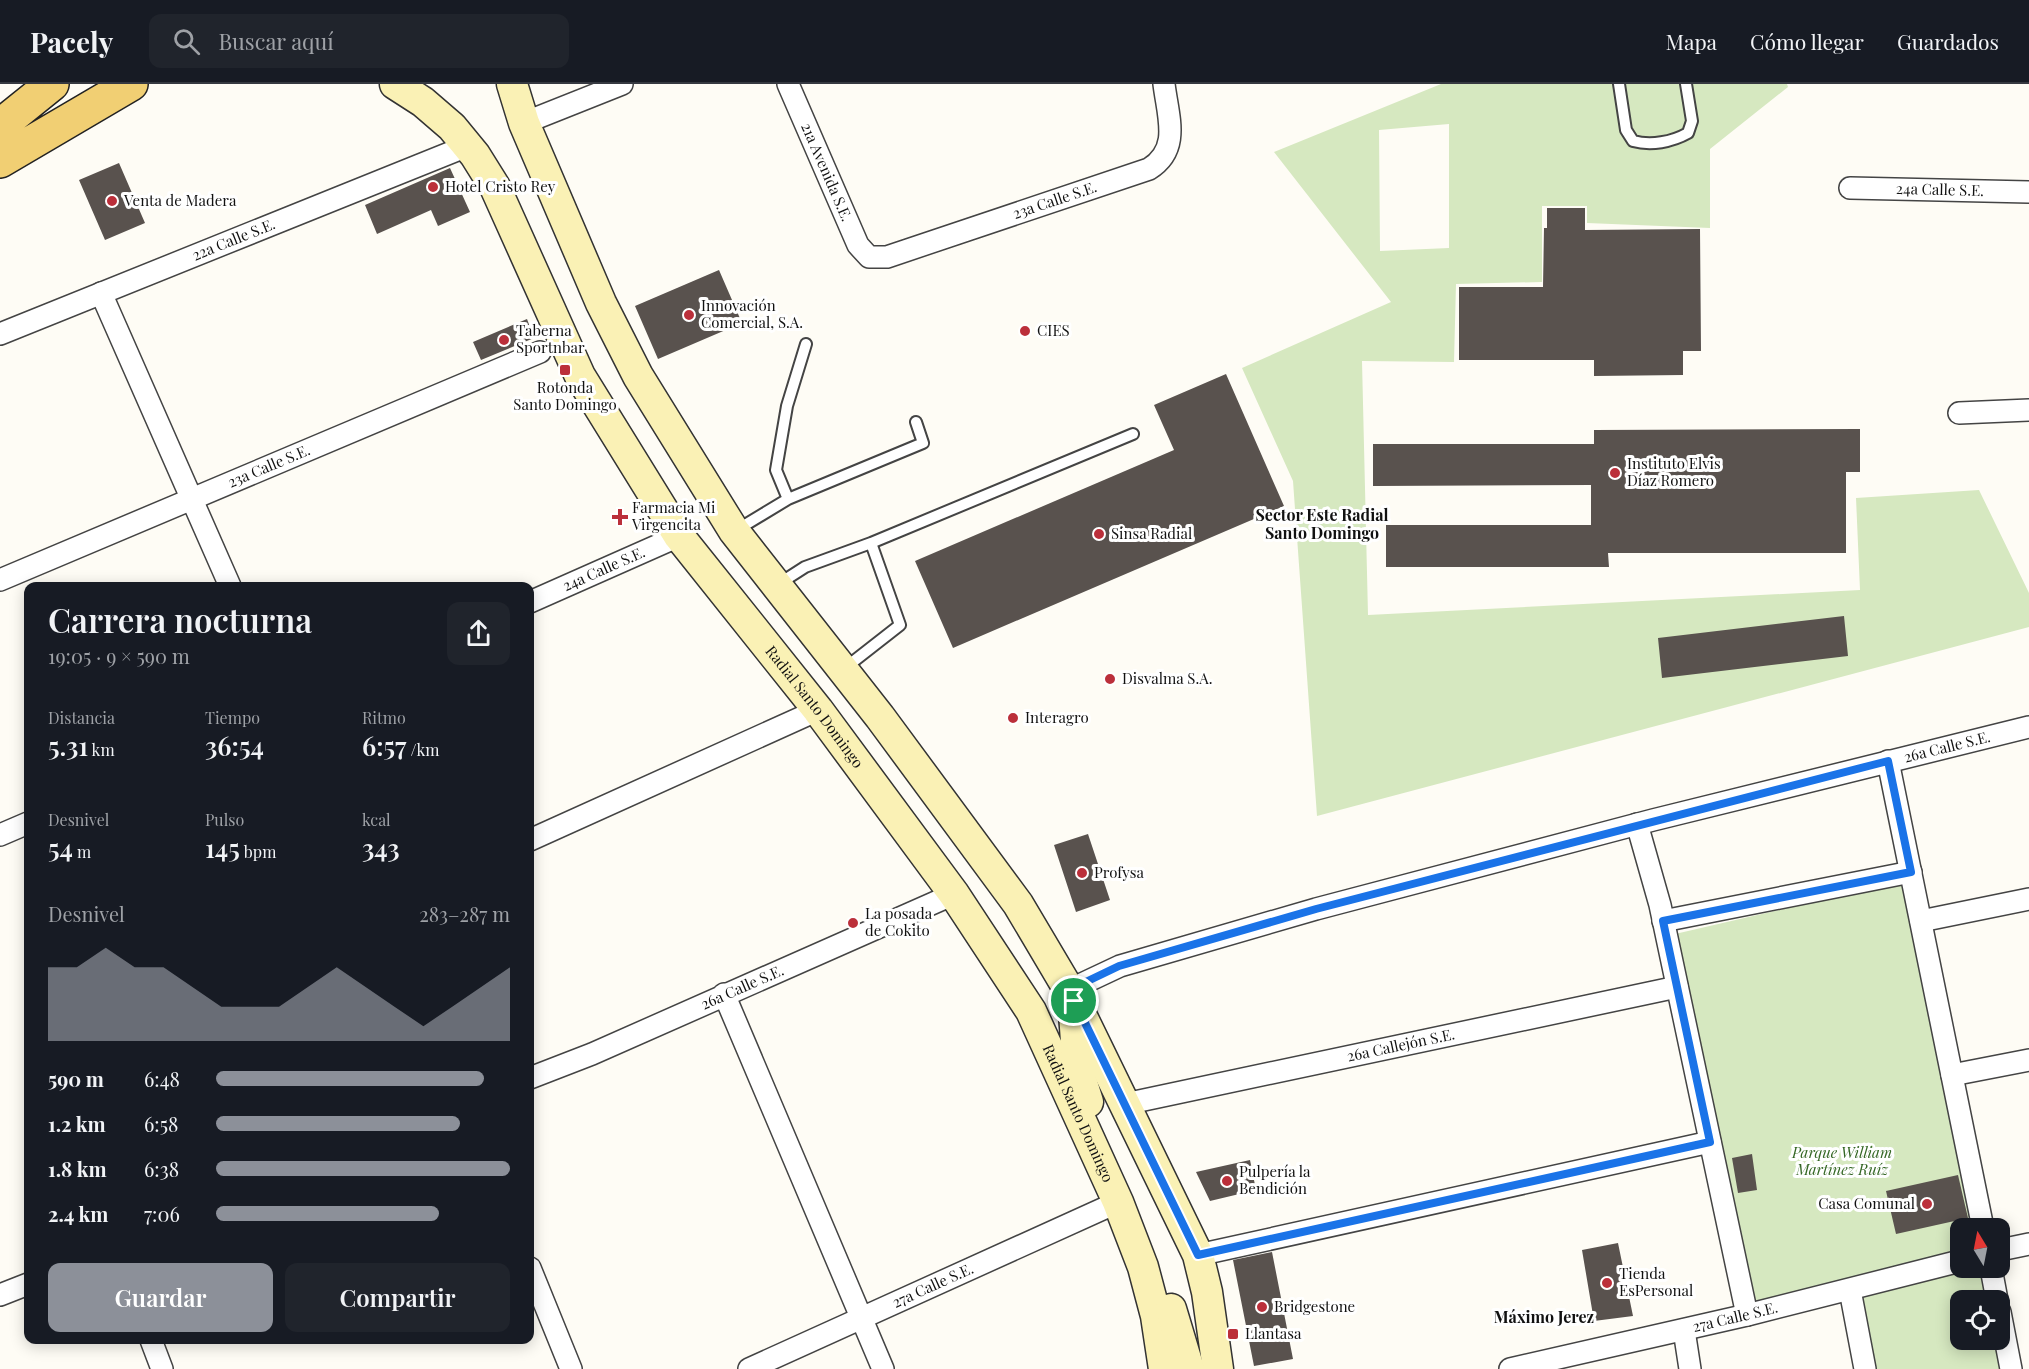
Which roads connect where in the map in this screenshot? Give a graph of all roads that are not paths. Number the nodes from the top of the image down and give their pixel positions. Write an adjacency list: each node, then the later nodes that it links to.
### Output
1 (52, 84): 11 (main road)
2 (131, 84): 13 (main road)
3 (395, 84): 12 (main road, Radial Santo Domingo)
4 (512, 84): 10 (main road)
5 (622, 84): 10 (street)
6 (788, 84): 16 (street, 21a Avenida S.E.)
7 (1164, 84): 16 (street, 23a Calle S.E.)
8 (1619, 84): 9 (lane)
9 (1686, 84)
10 (524, 123): 27 (main road)
11 (0, 126)
12 (467, 146): 17 (street, 22a Calle S.E.); 28 (main road, Radial Santo Domingo)
13 (0, 161)
14 (1850, 188): 15 (street, 24a Calle S.E.)
15 (2029, 192)
16 (869, 256)
17 (101, 292): 18 (street, 22a Calle S.E.); 26 (street)
18 (0, 334)
19 (806, 344): 25 (lane)
20 (540, 352): 26 (street, 23a Calle S.E.)
21 (2029, 410): 22 (street)
22 (1959, 413)
23 (915, 422): 25 (lane)
24 (1133, 434): 29 (lane)
25 (788, 499): 27 (lane)
26 (191, 501): 30 (street, 23a Calle S.E.); 31 (street)
27 (734, 531): 32 (main road)
28 (679, 536): 33 (street, 24a Calle S.E.); 35 (main road, Radial Santo Domingo)
29 (871, 543): 32 (lane); 34 (lane)
30 (0, 580)
31 (228, 582)
32 (775, 586): 34 (main road)
33 (534, 600)
34 (842, 670): 49 (main road)
35 (818, 710): 41 (street); 43 (main road, Radial Santo Domingo)
36 (2029, 727): 37 (street, 26a Calle S.E.)
37 (1888, 761): 38 (street, 26a Calle S.E.); 42 (street)
38 (1637, 824): 45 (street); 49 (street, 26a Calle S.E.)
39 (24, 825): 40 (street)
40 (0, 835)
41 (534, 838)
42 (1911, 872): 45 (street); 46 (street)
43 (954, 894): 48 (street, 26a Calle S.E.); 55 (main road, Radial Santo Domingo)
44 (2029, 899): 46 (street)
45 (1663, 921): 47 (street)
46 (1921, 921): 51 (street)
47 (1677, 987): 53 (street, 26a Callejón S.E.); 54 (street)
48 (724, 994): 52 (street, 26a Calle S.E.); 66 (street)
49 (1071, 996): 53 (main road); 55 (main road)
50 (2029, 1060): 51 (street)
51 (1952, 1075): 56 (street)
52 (534, 1076)
53 (1125, 1104): 59 (main road)
54 (1710, 1142): 59 (street); 65 (street)
55 (1118, 1202): 66 (street, 27a Calle S.E.); 75 (main road, Radial Santo Domingo); 76 (main road)
56 (1981, 1218)
57 (2029, 1244): 58 (street)
58 (2010, 1248)
59 (1198, 1255): 77 (main road)
60 (1950, 1264): 63 (street, 27a Calle S.E.)
61 (534, 1278): 72 (street)
62 (24, 1286): 64 (street)
63 (1850, 1290): 65 (street, 27a Calle S.E.); 80 (street)
64 (0, 1295)
65 (1747, 1315): 67 (street, 27a Calle S.E.)
66 (860, 1320): 73 (street, 27a Calle S.E.); 74 (street)
67 (1684, 1330): 70 (street, 27a Calle S.E.); 79 (street)
68 (153, 1344): 71 (street)
69 (2007, 1350): 81 (street)
70 (1539, 1366): 78 (street, 27a Calle S.E.)
71 (162, 1369)
72 (571, 1369)
73 (749, 1369)
74 (883, 1369)
75 (1164, 1369)
76 (1189, 1369)
77 (1218, 1369)
78 (1510, 1369)
79 (1690, 1369)
80 (1865, 1369)
81 (2011, 1369)

